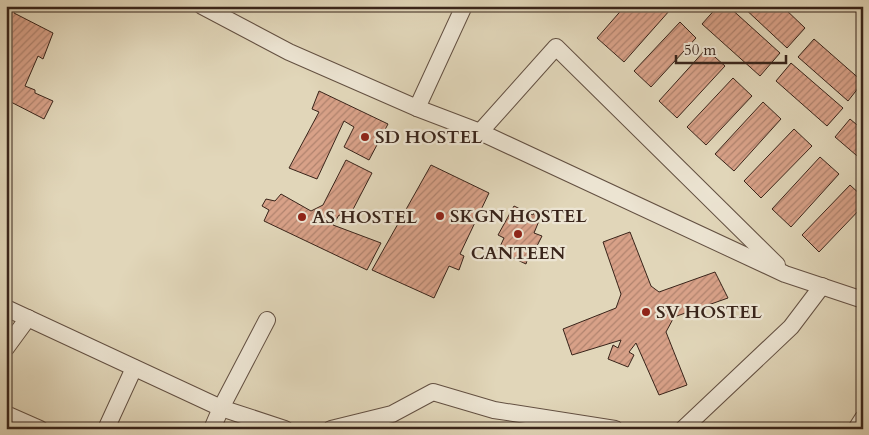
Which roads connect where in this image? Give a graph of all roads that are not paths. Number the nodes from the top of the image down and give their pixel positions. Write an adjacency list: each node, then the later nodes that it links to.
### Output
1 (202, 6): 3 (street)
2 (464, 6): 3 (street)
3 (418, 108): 4 (street)
4 (480, 132): 5 (street); 5 (street)
5 (785, 274): 6 (street)
6 (822, 286): 7 (street); 21 (street)
7 (861, 295)
8 (6, 308): 9 (street)
9 (28, 318): 11 (street); 12 (street)
10 (267, 320): 13 (street)
11 (6, 348)
12 (134, 368): 13 (street); 16 (street)
13 (221, 408): 17 (street); 18 (street)
14 (6, 414): 15 (street)
15 (40, 429)
16 (106, 429)
17 (212, 429)
18 (285, 429)
19 (331, 429): 20 (street)
20 (615, 429)
21 (683, 429)

